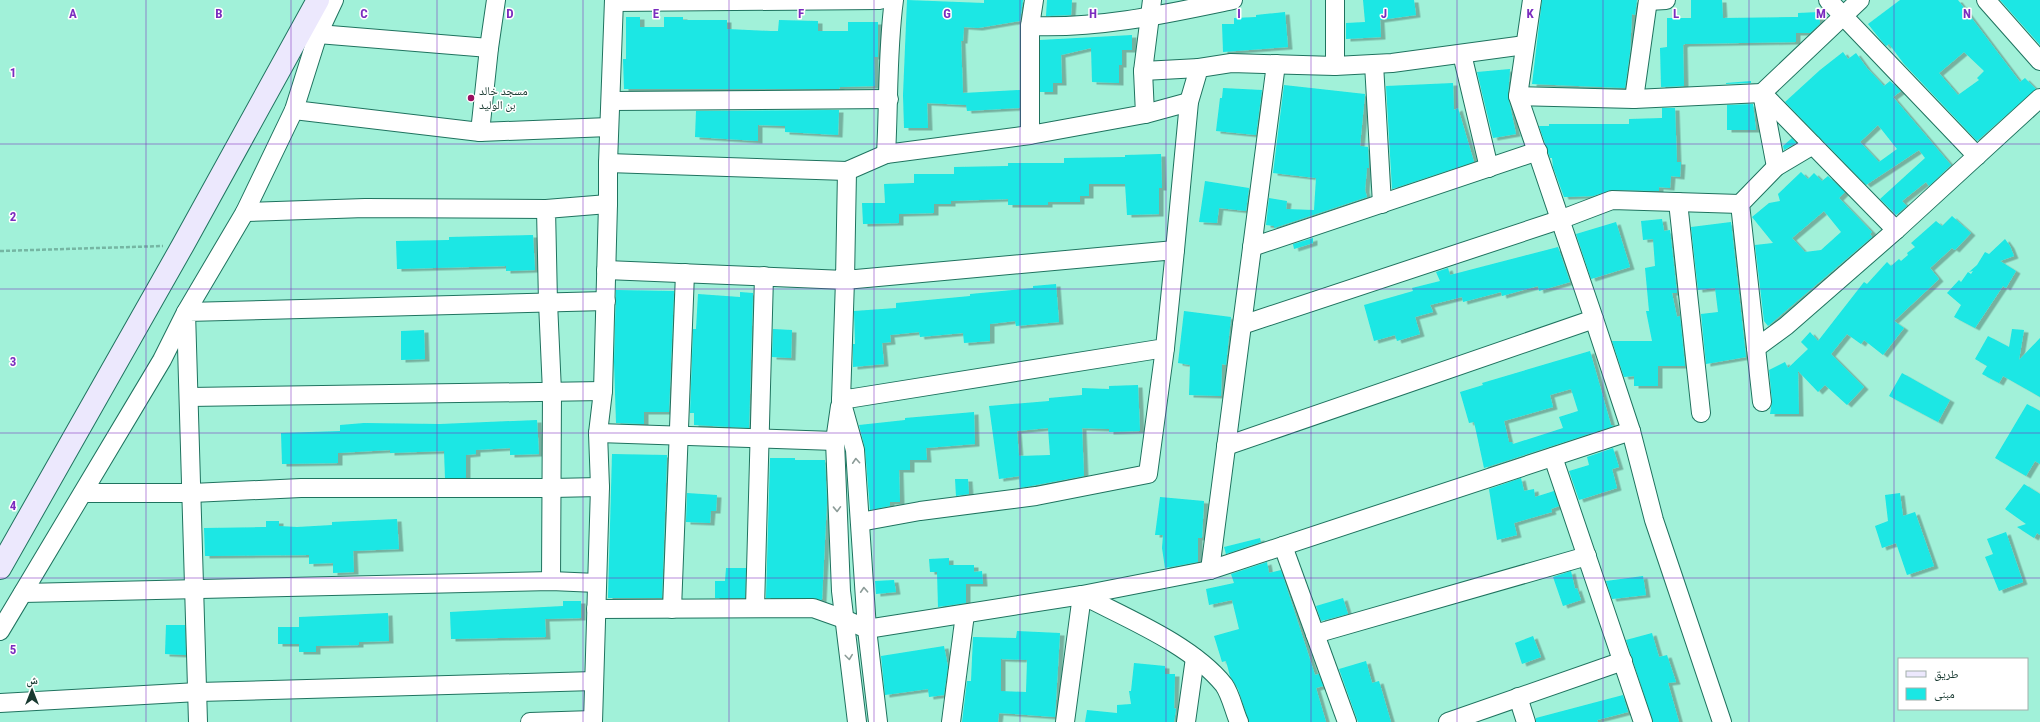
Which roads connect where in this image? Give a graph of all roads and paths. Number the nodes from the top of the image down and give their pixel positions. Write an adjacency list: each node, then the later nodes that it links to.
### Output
1 (318, 0): 58 (main road)
2 (334, 0): 20 (street)
3 (496, 0): 22 (street)
4 (880, 0): 15 (street)
5 (894, 0): 33 (street)
6 (1034, 0): 19 (street)
7 (1233, 0): 17 (street)
8 (1335, 0): 27 (street)
9 (1532, 0): 21 (street)
10 (1666, 0): 16 (street)
11 (1828, 0): 18 (street)
12 (1860, 0): 18 (street)
13 (1986, 0): 24 (street)
14 (614, 1): 15 (street); 35 (street)
15 (722, 1)
16 (1648, 1): 34 (street)
17 (1151, 9): 19 (street); 29 (street)
18 (1843, 16): 30 (street); 45 (street)
19 (1030, 26): 41 (street)
20 (318, 34): 22 (street); 37 (street)
21 (1525, 45): 23 (street); 31 (street)
22 (489, 48): 40 (street)
23 (1462, 54): 26 (street); 48 (street)
24 (2040, 61)
25 (1276, 64): 27 (street); 28 (street); 59 (street)
26 (1374, 64): 27 (street); 52 (street)
27 (1335, 66)
28 (1199, 68): 29 (street); 36 (street)
29 (1143, 70): 38 (street)
30 (1762, 93): 34 (street); 42 (street); 47 (street)
31 (1518, 96): 34 (street); 43 (street)
32 (2040, 98): 45 (street)
33 (889, 99): 35 (street); 44 (street)
34 (1634, 99)
35 (611, 101): 39 (street)
36 (1189, 102): 38 (street); 60 (street)
37 (294, 110): 40 (street); 55 (street)
38 (1145, 114): 41 (street)
39 (609, 127): 40 (street); 46 (street)
40 (480, 132)
41 (1030, 135): 44 (street)
42 (1813, 145): 47 (street); 57 (street)
43 (1538, 151): 48 (street); 56 (street)
44 (886, 154): 49 (street)
45 (1977, 156): 57 (street)
46 (608, 163): 49 (street); 51 (street)
47 (1776, 167): 53 (street)
48 (1489, 168): 52 (street)
49 (847, 171): 65 (street)
50 (1678, 202): 53 (street); 56 (street); 78 (street)
51 (608, 204): 54 (street); 62 (street)
52 (1382, 204): 59 (street)
53 (1740, 204): 72 (street)
54 (546, 209): 55 (street); 67 (street)
55 (245, 212): 68 (street)
56 (1562, 219): 69 (street); 70 (street)
57 (1896, 230): 72 (street)
58 (183, 245): 61 (path); 93 (main road)
59 (1252, 247): 70 (street)
60 (1175, 250): 65 (street); 71 (street)
61 (0, 252)
62 (606, 270): 63 (street); 66 (street)
63 (685, 273): 64 (street); 81 (street)
64 (764, 276): 65 (street); 82 (street)
65 (844, 280): 76 (street)
66 (606, 300): 67 (street); 73 (street)
67 (548, 302): 68 (street); 74 (street)
68 (186, 312): 75 (street); 88 (street)
69 (1594, 319): 79 (street); 84 (street)
70 (1242, 325): 84 (street)
71 (1165, 348): 76 (street); 90 (street)
72 (1756, 348): 77 (street)
73 (603, 390): 74 (street); 80 (street)
74 (552, 392): 75 (street); 87 (street)
75 (189, 397): 89 (street)
76 (841, 400): 83 (street); 90 (street, one-way to 76)
77 (1762, 402)
78 (1701, 413)
79 (1631, 431): 85 (street); 127 (street)
80 (598, 433): 81 (street); 86 (street)
81 (679, 436): 82 (street); 102 (street)
82 (758, 438): 83 (street); 100 (street)
83 (835, 441): 104 (street, one-way to 104)
84 (1226, 446): 94 (street)
85 (1554, 457): 91 (street); 92 (street)
86 (600, 487): 87 (street); 96 (street)
87 (552, 488): 89 (street); 95 (street)
88 (83, 493): 89 (street); 98 (street)
89 (192, 493): 97 (street)
90 (860, 522): 105 (street, one-way to 90)
91 (1283, 546): 94 (street); 107 (street)
92 (1587, 556): 107 (street); 109 (street)
93 (0, 568)
94 (1210, 570): 99 (street)
95 (551, 582): 96 (street); 97 (street)
96 (597, 583): 101 (street)
97 (195, 588): 98 (street); 111 (street)
98 (23, 593): 106 (street)
99 (1082, 595): 103 (street); 108 (street); 120 (street)
100 (755, 608): 102 (street); 104 (street)
101 (596, 609): 102 (street); 110 (street)
102 (672, 609)
103 (965, 614): 105 (street); 119 (street)
104 (844, 619): 105 (street); 117 (street, one-way to 117)
105 (866, 629): 118 (street)
106 (0, 631)
107 (1315, 634): 123 (street)
108 (1195, 658): 121 (street); 122 (street)
109 (1622, 661): 112 (street); 126 (street)
110 (594, 681): 111 (street); 114 (street)
111 (198, 692): 113 (street); 115 (street)
112 (1518, 697): 124 (street); 125 (street)
113 (0, 703)
114 (593, 721): 116 (street)
115 (198, 722)
116 (530, 722)
117 (857, 722)
118 (878, 722)
119 (951, 722)
120 (1066, 722)
121 (1186, 722)
122 (1239, 722)
123 (1347, 722)
124 (1448, 722)
125 (1526, 722)
126 (1643, 722)
127 (1722, 722)

